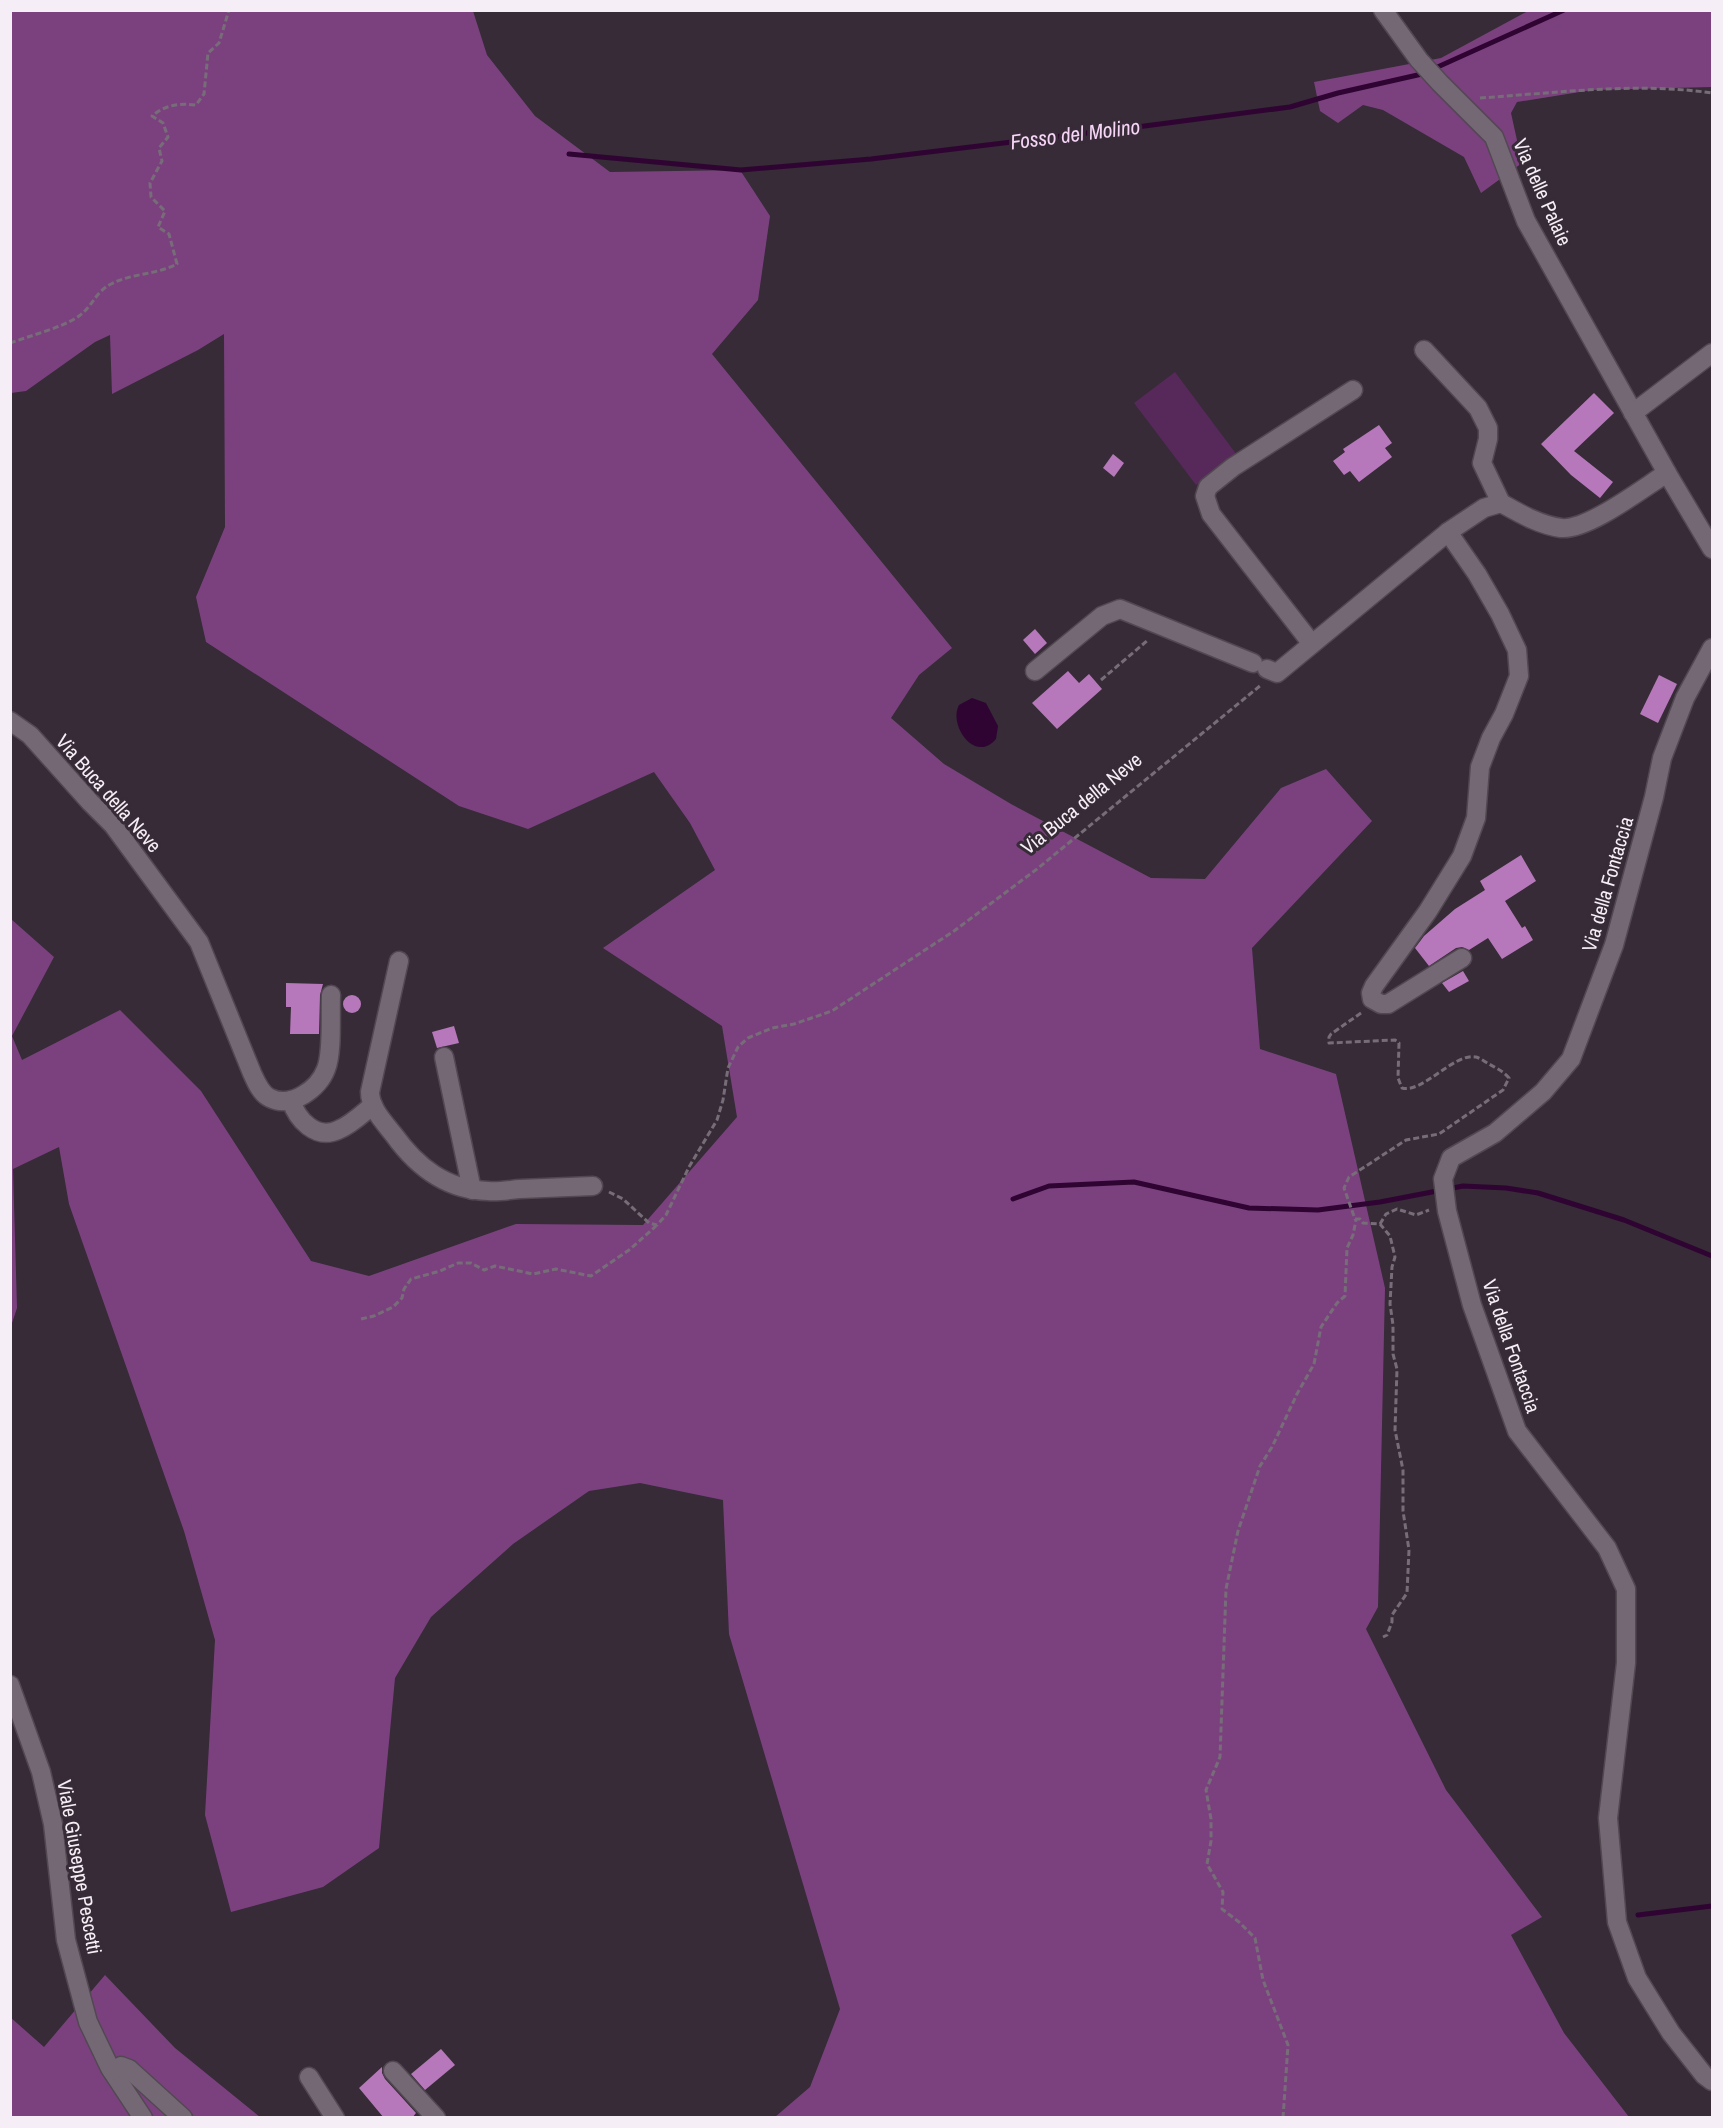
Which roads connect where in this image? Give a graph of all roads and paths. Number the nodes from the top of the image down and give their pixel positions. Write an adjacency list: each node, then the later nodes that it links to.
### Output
1 (229, 10): 5 (path)
2 (1383, 10): 4 (street, Via delle Palaie)
3 (1713, 93): 4 (path)
4 (1454, 99): 9 (street, Via delle Palaie)
5 (10, 343)
6 (1424, 350): 11 (street)
7 (1713, 353): 9 (street)
8 (1353, 390): 15 (street)
9 (1633, 413): 10 (street)
10 (1667, 473): 11 (street); 13 (street)
11 (1501, 503): 12 (street)
12 (1448, 532): 15 (street); 24 (street)
13 (1713, 549)
14 (1164, 626): 17 (street); 18 (street); 19 (path)
15 (1312, 644): 17 (street)
16 (1713, 648): 30 (street, Via della Fontaccia)
17 (1265, 668): 33 (path, Via Buca della Neve)
18 (1035, 671)
19 (1101, 680)
20 (10, 721): 26 (street, Via Buca della Neve)
21 (1462, 958): 24 (street)
22 (399, 962): 27 (street)
23 (331, 994): 26 (street)
24 (1376, 1002): 31 (path)
25 (444, 1057): 29 (street)
26 (291, 1100): 27 (street)
27 (373, 1105): 29 (street)
28 (593, 1186): 29 (street); 33 (path)
29 (472, 1190)
30 (1444, 1191): 32 (path); 40 (street, Via della Fontaccia)
31 (1357, 1218): 32 (path); 45 (path)
32 (1380, 1224): 35 (path)
33 (657, 1225): 34 (path, Via Buca della Neve)
34 (361, 1319)
35 (1383, 1637)
36 (10, 1685): 37 (street, Viale Giuseppe Pescetti)
37 (112, 2071): 41 (street, Viale Giuseppe Pescetti); 42 (street)
38 (393, 2071): 44 (street)
39 (309, 2077): 43 (street)
40 (1713, 2081)
41 (143, 2118)
42 (183, 2118)
43 (335, 2118)
44 (436, 2118)
45 (1283, 2118)

